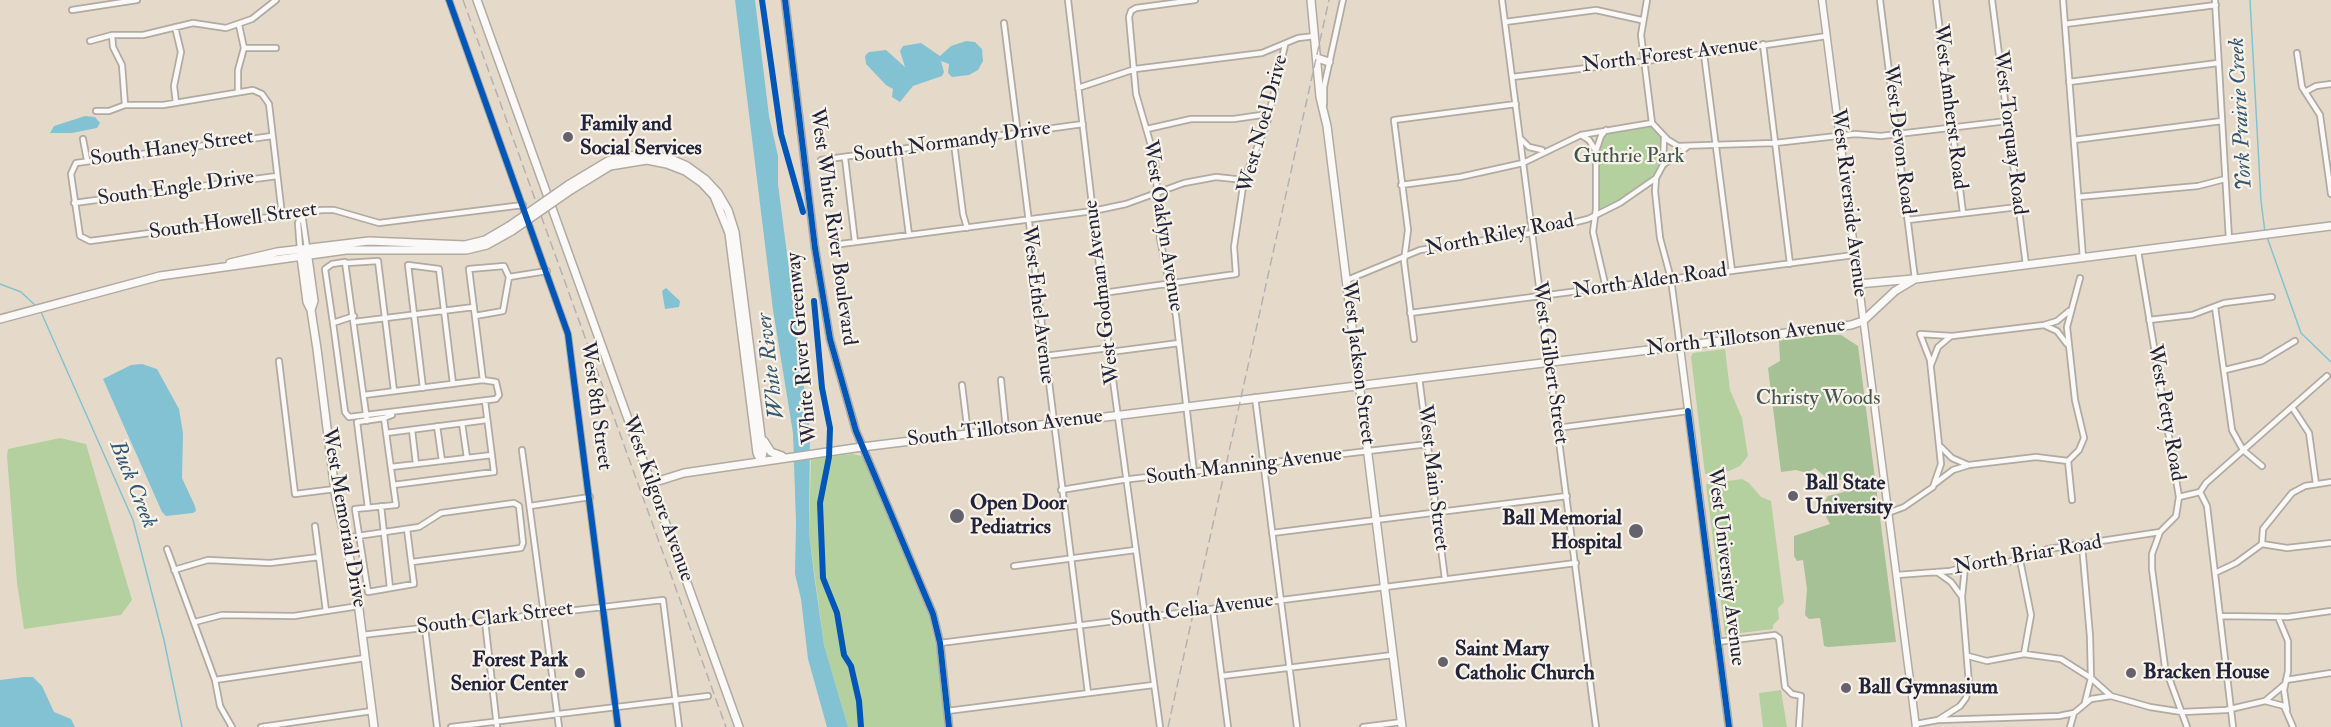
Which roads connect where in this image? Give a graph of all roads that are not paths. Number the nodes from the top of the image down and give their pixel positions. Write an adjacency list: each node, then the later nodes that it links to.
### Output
1 (137, 0): 17 (street)
2 (276, 0): 24 (street)
3 (449, 0): 92 (street, West 8th Street)
4 (477, 0): 204 (main road, West Kilgore Avenue)
5 (785, 0): 185 (street, West White River Boulevard)
6 (1068, 0): 44 (street, West Godman Avenue)
7 (1195, 0): 40 (street, West Oaklyn Avenue)
8 (1311, 0): 27 (main road, West Jackson Street)
9 (1342, 0): 38 (street)
10 (1502, 0): 21 (street, West Gilbert Street)
11 (1647, 0): 20 (street)
12 (1822, 0): 28 (street, West Riverside Avenue)
13 (1880, 0): 61 (street, West Devon Road)
14 (1936, 0): 57 (street, West Amherst Road)
15 (1992, 0): 53 (street, West Torquay Road)
16 (2063, 0): 23 (street)
17 (124, 1): 19 (street)
18 (2216, 2): 23 (street); 39 (street)
19 (72, 10)
20 (1641, 20): 21 (street); 37 (street)
21 (1505, 22): 41 (street, West Gilbert Street)
22 (1004, 23): 60 (street, West Ethel Avenue)
23 (2065, 24): 42 (street)
24 (238, 25): 25 (street); 32 (street)
25 (175, 27): 26 (street); 47 (street)
26 (112, 35): 29 (street); 49 (street)
27 (1315, 36): 31 (street); 36 (main road, West Jackson Street)
28 (1827, 36): 30 (street, North Forest Avenue); 64 (street, West Riverside Avenue)
29 (90, 41)
30 (1763, 44): 35 (street, North Forest Avenue); 69 (street)
31 (1285, 45): 40 (street); 52 (street, West Noel Drive)
32 (244, 48): 33 (street); 45 (street)
33 (276, 48)
34 (2297, 53): 46 (street)
35 (1704, 54): 37 (street, North Forest Avenue); 71 (street)
36 (1317, 58): 38 (main road); 50 (main road, West Jackson Street)
37 (1643, 60): 41 (street, North Forest Avenue); 55 (street)
38 (1329, 62): 50 (street)
39 (2218, 63): 42 (street); 54 (street)
40 (1135, 69): 44 (street); 58 (street, West Oaklyn Avenue)
41 (1512, 77): 48 (street, West Gilbert Street)
42 (2069, 82): 68 (street)
43 (2331, 84): 46 (street)
44 (1078, 88): 56 (street, West Godman Avenue)
45 (238, 92): 47 (street); 63 (street)
46 (2305, 92): 76 (street)
47 (176, 103): 49 (street)
48 (1516, 104): 66 (street, West Gilbert Street); 86 (street)
49 (125, 105): 51 (street)
50 (1324, 107): 122 (main road, West Jackson Street)
51 (96, 111)
52 (1268, 114): 58 (street); 85 (street, West Noel Drive)
53 (2007, 121): 57 (street); 93 (street, West Torquay Road)
54 (2222, 121): 68 (street); 84 (street)
55 (1652, 123): 59 (street); 65 (street)
56 (1083, 124): 60 (street, South Normandy Drive); 94 (street, West Godman Avenue)
57 (1952, 128): 61 (street); 96 (street, West Amherst Road)
58 (1147, 129): 88 (street, West Oaklyn Avenue)
59 (1607, 129): 62 (street); 75 (street)
60 (1017, 134): 70 (street, South Normandy Drive); 99 (street, West Ethel Avenue)
61 (1897, 134): 64 (street); 100 (street, West Devon Road)
62 (1581, 135): 74 (street); 75 (street)
63 (272, 136): 78 (street, South Haney Street); 82 (street)
64 (1839, 136): 69 (street); 111 (street, West Riverside Avenue)
65 (1664, 137): 72 (street); 81 (street)
66 (1520, 138): 74 (street); 80 (street, West Gilbert Street)
67 (83, 139): 78 (street)
68 (2074, 140): 90 (street)
69 (1775, 142): 71 (street); 114 (street)
70 (954, 143): 73 (street, South Normandy Drive); 102 (street)
71 (1715, 145): 72 (street); 117 (street)
72 (1687, 147): 81 (street)
73 (898, 150): 77 (street, South Normandy Drive); 104 (street)
74 (1545, 150): 80 (street)
75 (1596, 151): 98 (street)
76 (2328, 152): 89 (street)
77 (845, 159): 79 (street, South Normandy Drive); 106 (street)
78 (87, 160): 91 (street, South Haney Street)
79 (821, 160)
80 (1523, 163): 86 (street); 103 (street, West Gilbert Street)
81 (1663, 165): 83 (street)
82 (277, 176): 91 (street, South Engle Drive); 97 (street)
83 (1656, 178): 98 (street, North Riley Road); 120 (street, West University Avenue)
84 (2225, 179): 90 (street); 105 (street)
85 (1244, 180): 88 (street); 123 (street, West Noel Drive)
86 (1401, 185): 110 (street)
87 (569, 188): 109 (main road, bridge); 182 (main road); 194 (main road)
88 (1158, 192): 94 (street); 123 (street, West Oaklyn Avenue)
89 (2331, 194)
90 (2078, 197): 112 (street)
91 (74, 203): 97 (street, South Howell Street)
92 (523, 205): 95 (street, South Howell Street); 116 (street, West 8th Street)
93 (2018, 207): 96 (street); 115 (street, West Torquay Road)
94 (1093, 211): 99 (street); 126 (street, West Godman Avenue)
95 (302, 213): 97 (street, South Howell Street); 109 (street, West Memorial Drive)
96 (1963, 213): 100 (street)
97 (282, 215)
98 (1594, 216): 103 (street, North Riley Road); 125 (street)
99 (1027, 220): 102 (street); 150 (street, West Ethel Avenue)
100 (1908, 220): 121 (street, West Devon Road)
101 (2331, 226): 105 (main road, North Tillotson Avenue)
102 (967, 228): 104 (street)
103 (1532, 233): 110 (street, North Riley Road); 127 (street, West Gilbert Street)
104 (909, 235): 106 (street)
105 (2229, 239): 108 (main road, North Tillotson Avenue)
106 (855, 242): 107 (street)
107 (833, 245)
108 (2138, 251): 112 (main road, North Tillotson Avenue); 139 (street, West Petty Road)
109 (304, 252): 137 (main road); 208 (main road, West Memorial Drive)
110 (1405, 255): 122 (street, North Riley Road); 134 (street)
111 (1854, 255): 114 (street, North Alden Road); 124 (street, West Riverside Avenue)
112 (2083, 258): 115 (main road, North Tillotson Avenue)
113 (347, 263): 136 (street); 138 (street); 141 (street)
114 (1790, 264): 117 (street, North Alden Road)
115 (2026, 265): 121 (main road, North Tillotson Avenue)
116 (547, 271): 118 (street); 212 (street, West 8th Street)
117 (1732, 271): 120 (street, North Alden Road)
118 (509, 277): 129 (street); 135 (street)
119 (2080, 278): 132 (street)
120 (1671, 279): 125 (street, North Alden Road); 147 (street, West University Avenue)
121 (1915, 279): 124 (main road); 140 (main road, North Tillotson Avenue)
122 (1347, 280): 160 (main road, West Jackson Street)
123 (1171, 284): 126 (street); 146 (street, West Oaklyn Avenue)
124 (1858, 284): 140 (street, West Riverside Avenue)
125 (1606, 288): 127 (street, North Alden Road)
126 (1103, 293): 149 (street, West Godman Avenue)
127 (1540, 297): 134 (street, North Alden Road); 152 (street, West Gilbert Street)
128 (2272, 297): 130 (street)
129 (474, 307): 131 (street); 135 (street)
130 (2215, 307): 139 (street); 154 (street)
131 (444, 310): 133 (street); 133 (street); 159 (street)
132 (2069, 311): 142 (street); 148 (street)
133 (414, 314): 136 (street); 162 (street)
134 (1410, 314): 144 (street)
135 (475, 316): 157 (street)
136 (384, 318): 138 (street); 163 (street)
137 (0, 319)
138 (354, 319): 141 (street); 164 (street)
139 (2149, 320): 213 (street, West Petty Road)
140 (1863, 321): 147 (main road, North Tillotson Avenue); 219 (street, West Riverside Avenue)
141 (333, 323): 172 (street)
142 (2044, 325): 143 (street); 148 (street)
143 (1952, 336): 153 (street); 153 (street)
144 (1414, 339)
145 (2295, 340): 154 (street)
146 (1179, 343): 149 (street); 168 (street, West Oaklyn Avenue)
147 (1680, 346): 152 (main road, North Tillotson Avenue); 170 (street, West University Avenue)
148 (2068, 347): 195 (street)
149 (1110, 350): 150 (street); 171 (street, West Godman Avenue)
150 (1044, 356): 176 (street, West Ethel Avenue)
151 (279, 361): 208 (street)
152 (1549, 362): 156 (main road, North Tillotson Avenue); 178 (street, West Gilbert Street)
153 (1931, 368): 186 (street)
154 (2225, 370): 188 (street)
155 (2327, 376): 169 (street)
156 (1419, 377): 160 (main road, North Tillotson Avenue); 184 (street, West Main Street)
157 (483, 380): 159 (street); 166 (street)
158 (1000, 380): 179 (street)
159 (453, 384): 162 (street)
160 (1360, 384): 165 (main road, South Tillotson Avenue); 189 (main road, West Jackson Street)
161 (962, 385): 183 (street)
162 (423, 388): 163 (street)
163 (394, 392): 164 (street)
164 (364, 395): 172 (street)
165 (1255, 397): 168 (main road, South Tillotson Avenue); 197 (street)
166 (486, 401): 167 (street); 174 (street)
167 (466, 404): 172 (street); 173 (street)
168 (1187, 406): 171 (main road, South Tillotson Avenue); 201 (street, West Oaklyn Avenue)
169 (2292, 407): 188 (street); 206 (street)
170 (1688, 411): 178 (street); 263 (street, West University Avenue)
171 (1118, 415): 176 (main road, South Tillotson Avenue); 202 (street, West Godman Avenue)
172 (367, 418): 173 (street); 217 (street)
173 (384, 418): 181 (street)
174 (487, 420): 175 (street); 190 (street)
175 (462, 423): 177 (street); 192 (street)
176 (1053, 423): 179 (main road, South Tillotson Avenue); 209 (street, West Ethel Avenue)
177 (437, 426): 180 (street); 193 (street)
178 (1557, 428): 211 (street, West Gilbert Street)
179 (1006, 429): 183 (main road, South Tillotson Avenue)
180 (412, 430): 181 (street); 196 (street)
181 (386, 433): 200 (street)
182 (760, 433): 191 (main road); 194 (main road)
183 (968, 434): 185 (main road, South Tillotson Avenue)
184 (1428, 444): 189 (street, South Manning Avenue); 218 (street, West Main Street)
185 (862, 447): 191 (main road, South Tillotson Avenue); 264 (street, West White River Boulevard)
186 (1941, 447): 198 (street); 205 (street)
187 (522, 450): 216 (street)
188 (2243, 450): 199 (street); 210 (street)
189 (1368, 452): 197 (street, South Manning Avenue); 220 (main road, West Jackson Street)
190 (492, 455): 192 (street); 207 (street)
191 (778, 457): 194 (main road)
192 (467, 458): 193 (street)
193 (442, 461): 196 (street)
194 (761, 461): 204 (main road)
195 (2068, 461): 198 (street); 214 (street)
196 (416, 464): 200 (street)
197 (1263, 465): 201 (street, South Manning Avenue); 225 (street)
198 (1969, 465): 205 (street)
199 (2262, 466)
200 (391, 467): 207 (street)
201 (1194, 473): 202 (street, South Manning Avenue)
202 (1127, 480): 209 (street, South Manning Avenue); 232 (street, West Godman Avenue)
203 (2331, 482): 206 (street)
204 (652, 483): 302 (main road, West Kilgore Avenue)
205 (1936, 483): 219 (street)
206 (2316, 484): 230 (street)
207 (393, 485): 215 (street)
208 (335, 489): 227 (main road, West Memorial Drive)
209 (1061, 490): 234 (street, West Ethel Avenue)
210 (2200, 492): 213 (street, West Petty Road); 242 (street, West Petty Road)
211 (1567, 496): 218 (street); 237 (street, West Gilbert Street)
212 (590, 497): 216 (street); 250 (street, West 8th Street)
213 (2180, 497): 224 (street)
214 (2072, 500)
215 (381, 506): 217 (street); 223 (street)
216 (530, 506): 254 (street)
217 (368, 508): 226 (street)
218 (1436, 513): 220 (street); 244 (street, West Main Street)
219 (1888, 513): 243 (street, West Riverside Avenue)
220 (1376, 520): 225 (street); 245 (main road, West Jackson Street)
221 (315, 526): 233 (street)
222 (407, 528): 223 (street); 236 (street); 236 (street)
223 (384, 532): 226 (street); 246 (street)
224 (2160, 532): 229 (street, North Briar Road); 287 (street)
225 (1272, 533): 248 (street)
226 (359, 535): 227 (street); 246 (street)
227 (344, 538): 249 (main road, West Memorial Drive)
228 (2331, 543): 230 (street)
229 (2082, 544): 235 (street, North Briar Road); 272 (street)
230 (2262, 544): 242 (street)
231 (168, 549): 240 (street)
232 (1135, 550): 234 (street); 256 (street, West Godman Avenue)
233 (319, 557): 240 (street); 252 (street)
234 (1070, 558): 238 (street); 260 (street, West Ethel Avenue)
235 (2020, 560): 239 (street, North Briar Road); 266 (street)
236 (412, 562): 246 (street)
237 (1576, 563): 244 (street, South Celia Avenue); 308 (street, West Gilbert Street)
238 (1014, 566)
239 (1965, 567): 241 (street, North Briar Road); 247 (street)
240 (174, 570): 259 (street)
241 (1937, 572): 243 (street, North Briar Road); 247 (street)
242 (2215, 573): 255 (street, West Petty Road)
243 (1896, 575): 293 (street, West Riverside Avenue)
244 (1445, 579): 245 (street, South Celia Avenue)
245 (1384, 587): 248 (street, South Celia Avenue); 265 (main road, West Jackson Street)
246 (390, 588)
247 (1962, 597): 267 (street)
248 (1281, 600): 251 (street, South Celia Avenue); 269 (street)
249 (359, 606): 252 (street); 262 (main road, West Memorial Drive)
250 (603, 607): 254 (street, South Clark Street); 279 (street, South Clark Street); 282 (street, West 8th Street)
251 (1213, 609): 256 (street, South Celia Avenue); 271 (street)
252 (326, 611): 259 (street)
253 (2331, 611): 257 (street)
254 (546, 613): 258 (street, South Clark Street); 289 (street)
255 (2221, 616): 257 (street); 283 (street, West Petty Road)
256 (1144, 617): 260 (street, South Celia Avenue); 275 (street, West Godman Avenue)
257 (2278, 617): 274 (street)
258 (485, 621): 261 (street, South Clark Street); 291 (street)
259 (195, 622): 273 (street)
260 (1079, 626): 264 (street, South Celia Avenue); 276 (street, West Ethel Avenue)
261 (425, 628): 262 (street, South Clark Street); 297 (street)
262 (363, 635): 268 (main road, West Memorial Drive)
263 (1717, 642): 309 (street, West University Avenue); 310 (street)
264 (940, 644): 286 (street, West White River Boulevard)
265 (1393, 654): 269 (street); 292 (main road, West Jackson Street)
266 (2024, 654): 267 (street); 272 (street)
267 (1968, 656): 290 (street)
268 (365, 658): 273 (street); 285 (main road, West Memorial Drive)
269 (1289, 668): 271 (street); 306 (street)
270 (2331, 673): 274 (street)
271 (1222, 676): 305 (street)
272 (2091, 678): 278 (street); 281 (street)
273 (215, 680): 294 (street)
274 (2285, 683): 280 (street); 284 (street)
275 (1154, 685): 276 (street); 304 (street, West Godman Avenue)
276 (1088, 693): 286 (street)
277 (708, 696): 279 (street)
278 (2110, 696): 281 (street); 287 (street)
279 (675, 700): 282 (street); 301 (street)
280 (2265, 701): 283 (street); 284 (street)
281 (2085, 702): 288 (street)
282 (615, 708): 289 (street); 300 (street, West 8th Street)
283 (2230, 710): 287 (street); 313 (street, West Petty Road)
284 (2287, 710): 314 (street)
285 (372, 711): 295 (street); 296 (main road, West Memorial Drive)
286 (947, 711): 303 (street, West White River Boulevard)
287 (2182, 712): 312 (street)
288 (2074, 713): 290 (street); 311 (street)
289 (557, 714): 291 (street); 299 (street)
290 (1938, 720): 293 (street)
291 (497, 724): 298 (street)
292 (1402, 725): 307 (street)
293 (1916, 725)
294 (232, 727)
295 (261, 727)
296 (374, 727)
297 (437, 727)
298 (451, 727)
299 (559, 727)
300 (618, 727)
301 (678, 727)
302 (739, 727)
303 (949, 727)
304 (1160, 727)
305 (1228, 727)
306 (1297, 727)
307 (1363, 727)
308 (1596, 727)
309 (1729, 727)
310 (1799, 727)
311 (2070, 727)
312 (2187, 727)
313 (2233, 727)
314 (2293, 727)

